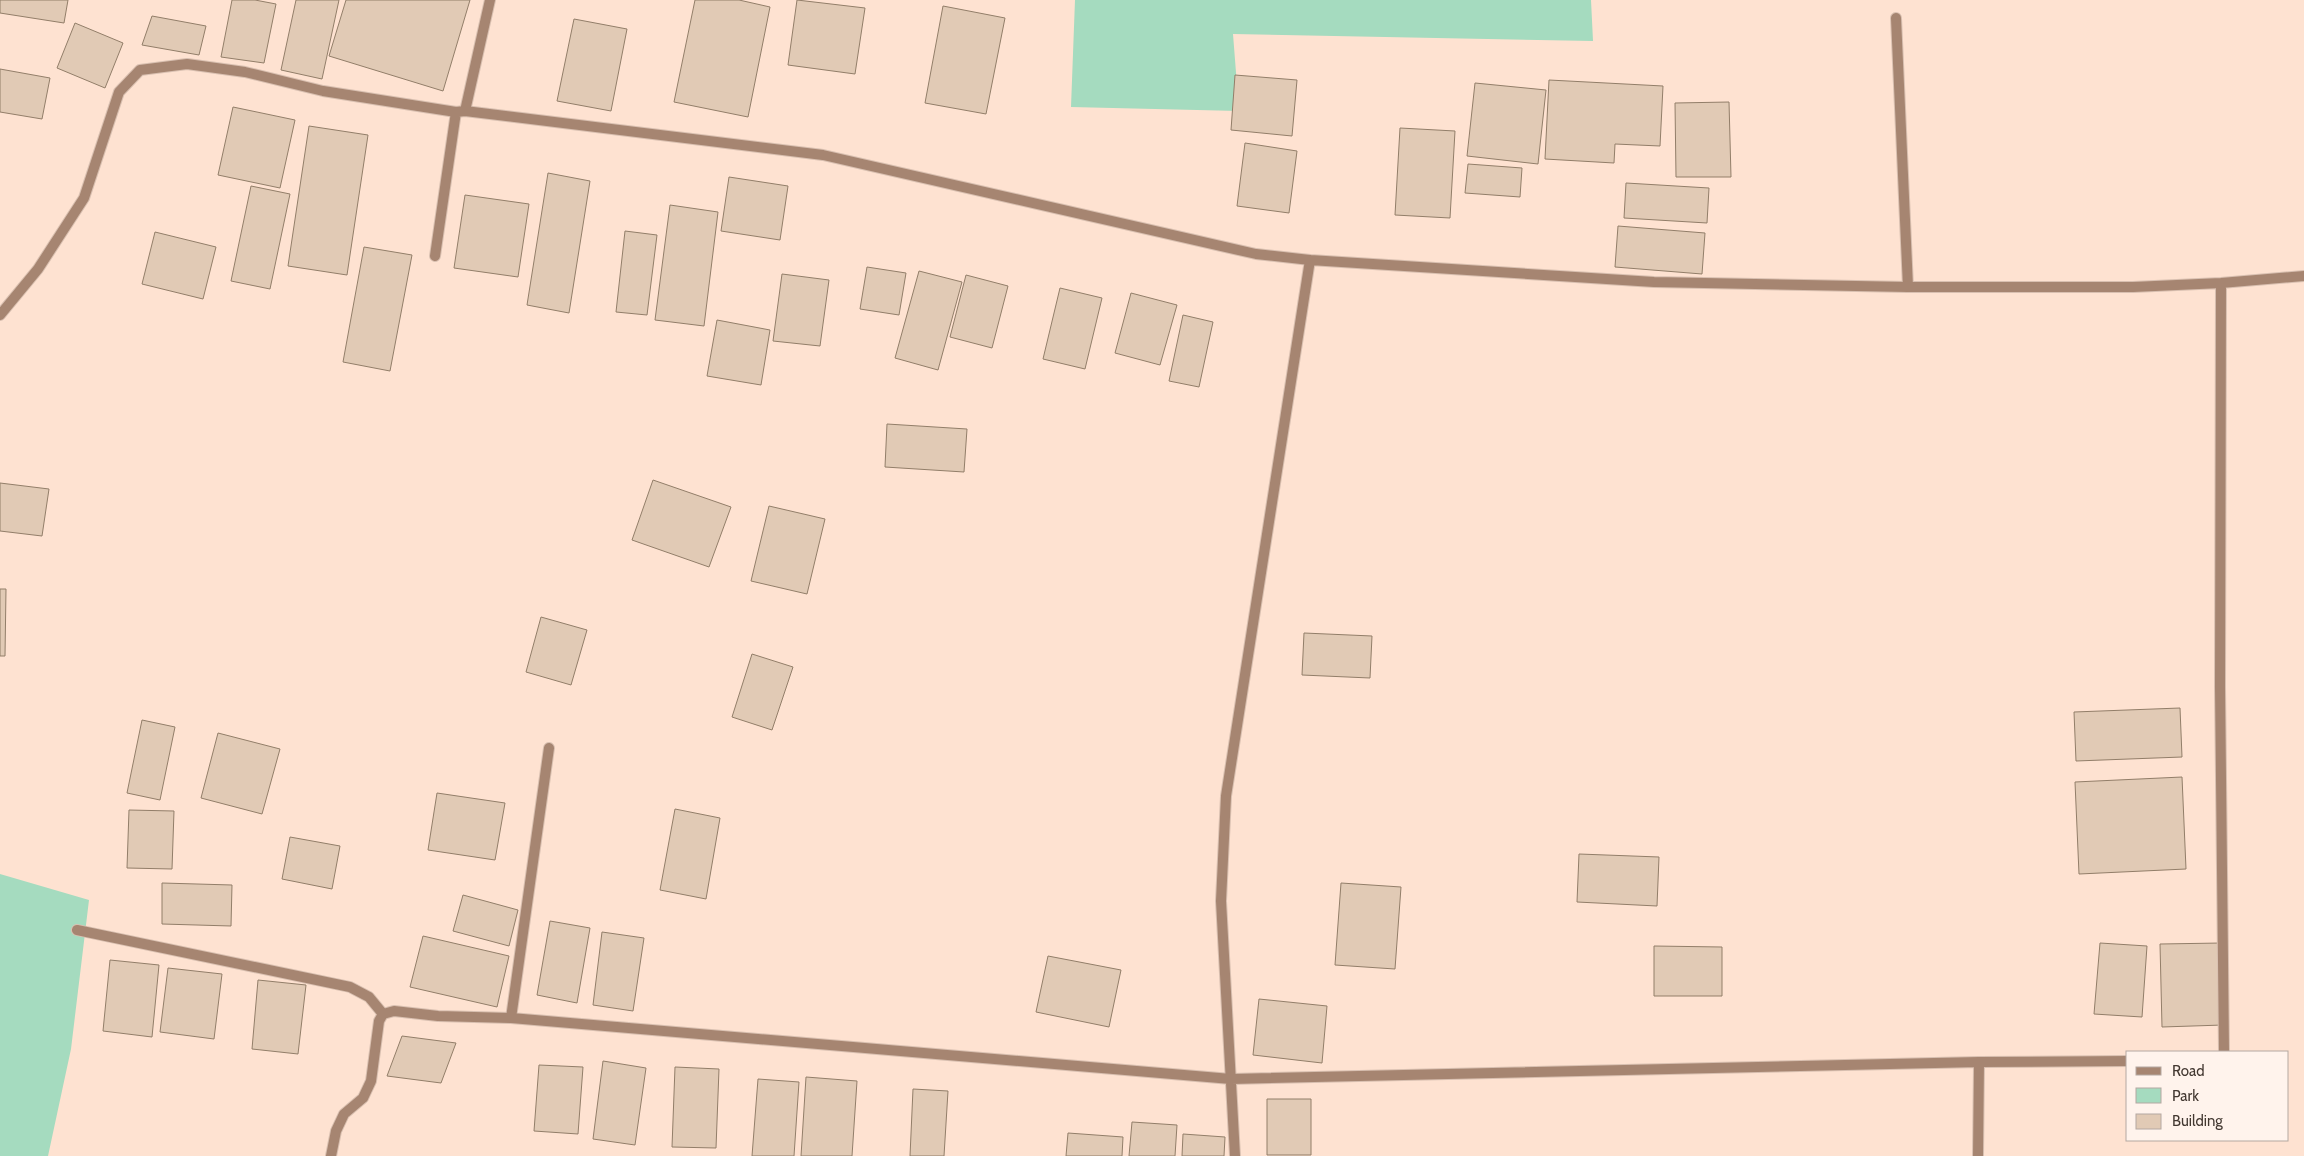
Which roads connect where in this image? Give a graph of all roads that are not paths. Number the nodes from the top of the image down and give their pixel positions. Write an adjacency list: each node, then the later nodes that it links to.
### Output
1 (490, 0): 3 (street)
2 (1896, 18): 8 (street)
3 (460, 112): 4 (street); 5 (street); 9 (street)
4 (435, 256)
5 (1310, 260): 8 (street); 17 (street)
6 (2304, 276): 7 (street)
7 (2221, 284): 8 (street); 14 (street)
8 (1908, 287)
9 (0, 315)
10 (549, 748): 13 (street)
11 (77, 930): 12 (street)
12 (384, 1014): 13 (street); 18 (street)
13 (511, 1018): 17 (street)
14 (2224, 1051)
15 (2126, 1061): 16 (street)
16 (1979, 1062): 17 (street); 20 (street)
17 (1231, 1079): 19 (street)
18 (331, 1156)
19 (1235, 1156)
20 (1978, 1156)

